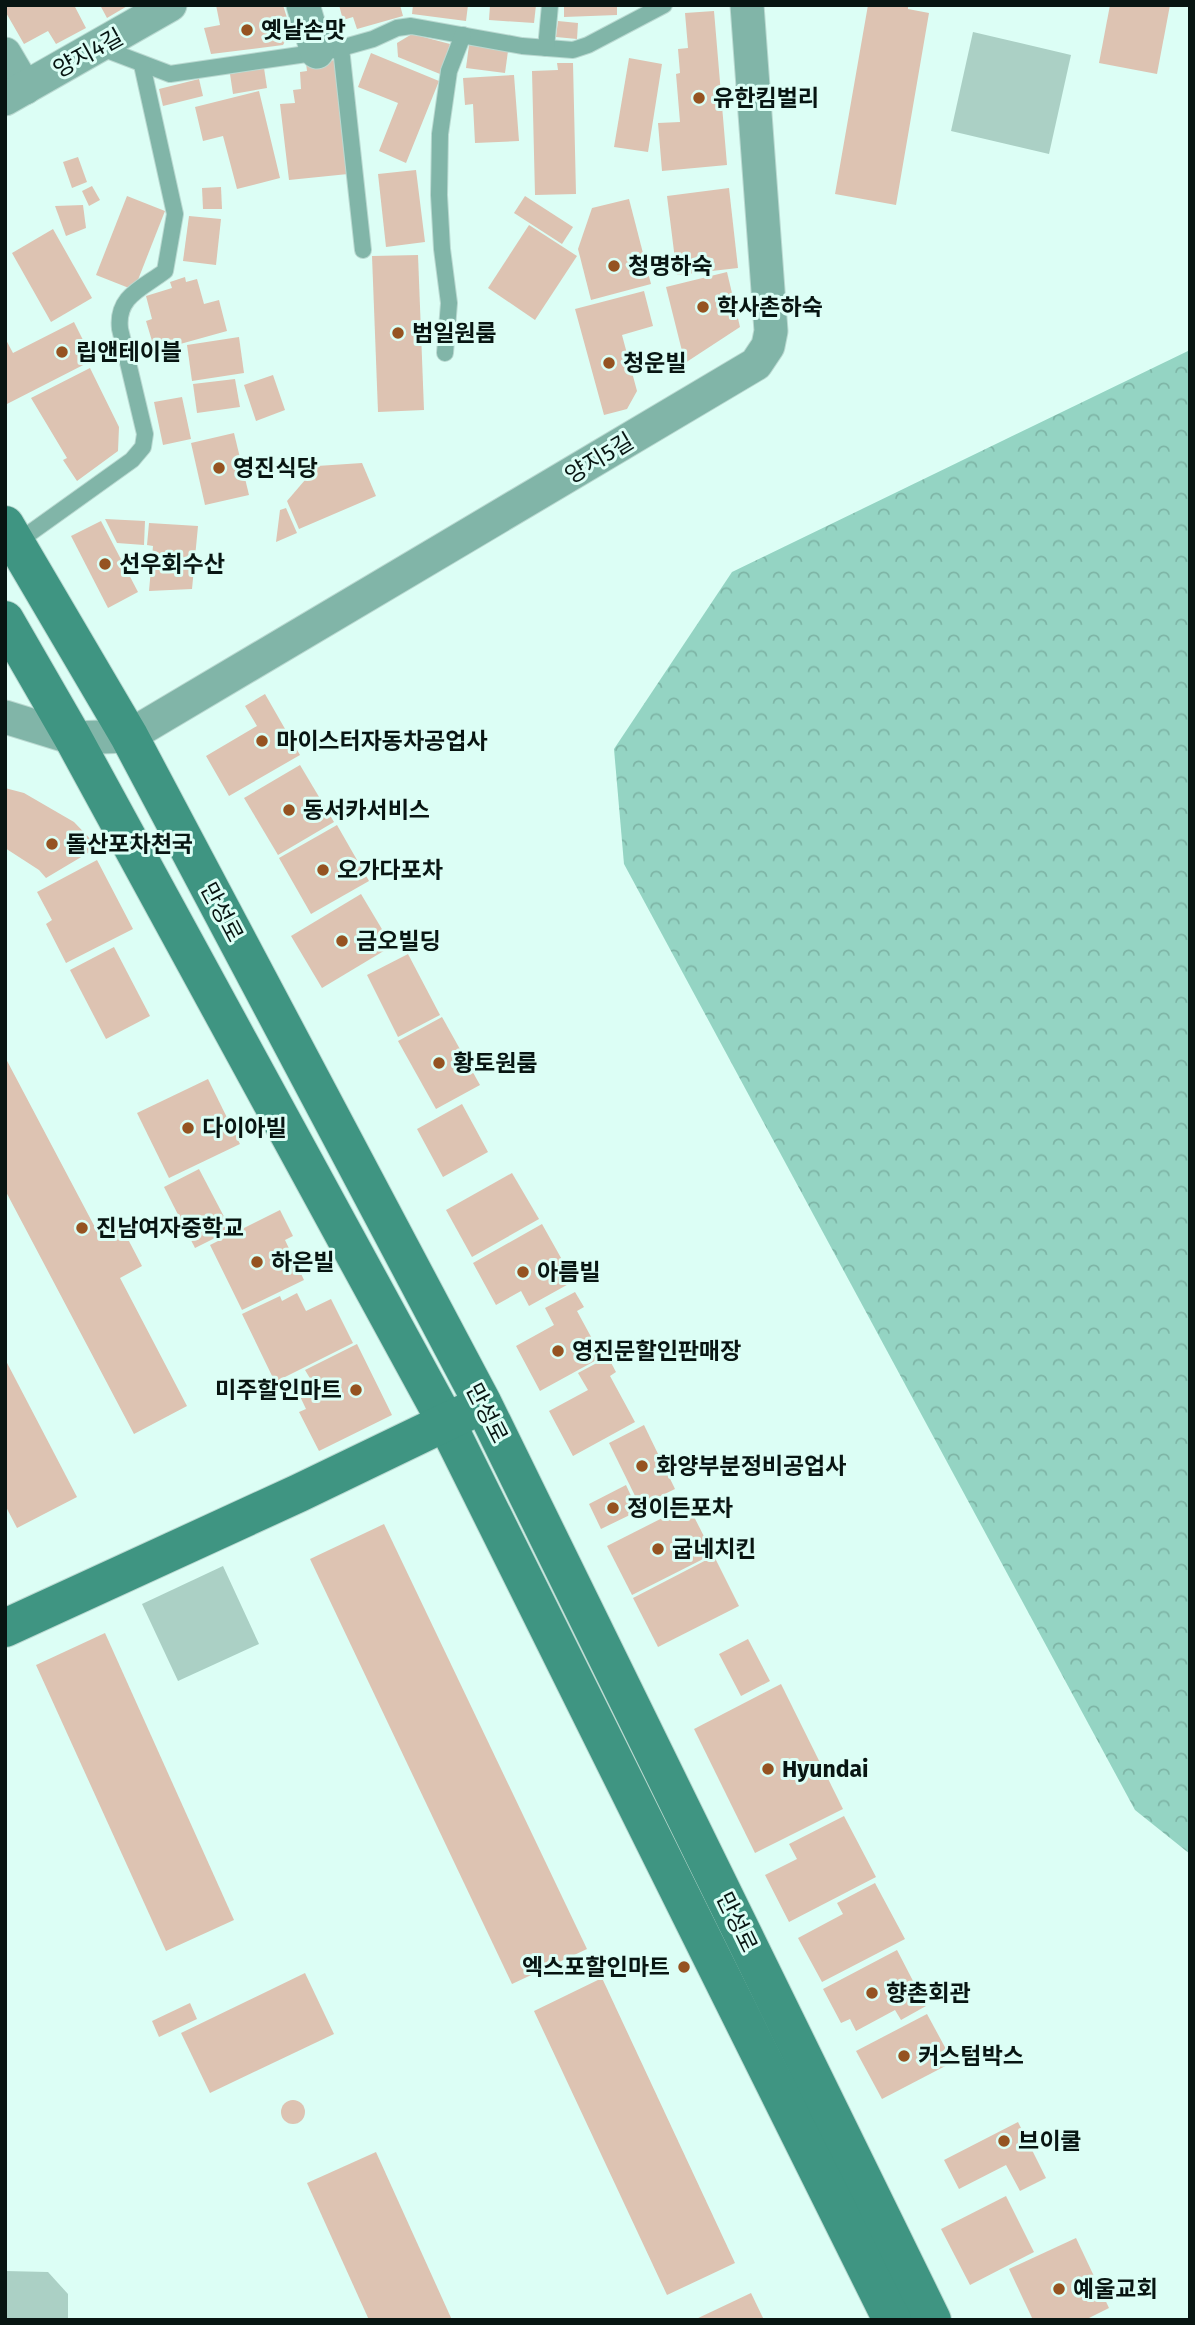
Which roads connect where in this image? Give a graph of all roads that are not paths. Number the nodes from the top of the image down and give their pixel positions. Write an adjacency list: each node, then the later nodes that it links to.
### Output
1 (170, 5): 7 (street, 양지4길)
2 (303, 5): 9 (street)
3 (551, 5): 8 (lane)
4 (664, 5): 8 (lane)
5 (747, 5): 18 (street, 양지5길)
6 (463, 36): 8 (lane); 9 (lane); 14 (lane)
7 (99, 47): 11 (lane); 12 (street, 양지4길)
8 (546, 48)
9 (329, 50): 11 (lane); 13 (lane)
10 (5, 54): 12 (street)
11 (142, 65): 15 (lane)
12 (15, 93)
13 (363, 250)
14 (444, 354)
15 (11, 534): 18 (street, 만성로)
16 (5, 620): 19 (street, 만성로)
17 (5, 717): 19 (street)
18 (128, 736): 19 (street); 20 (street, 만성로)
19 (73, 738): 21 (street, 만성로)
20 (483, 1404): 21 (street); 24 (street, 만성로)
21 (446, 1422): 22 (street); 23 (street, 만성로)
22 (5, 1628)
23 (891, 2320)
24 (932, 2320)

